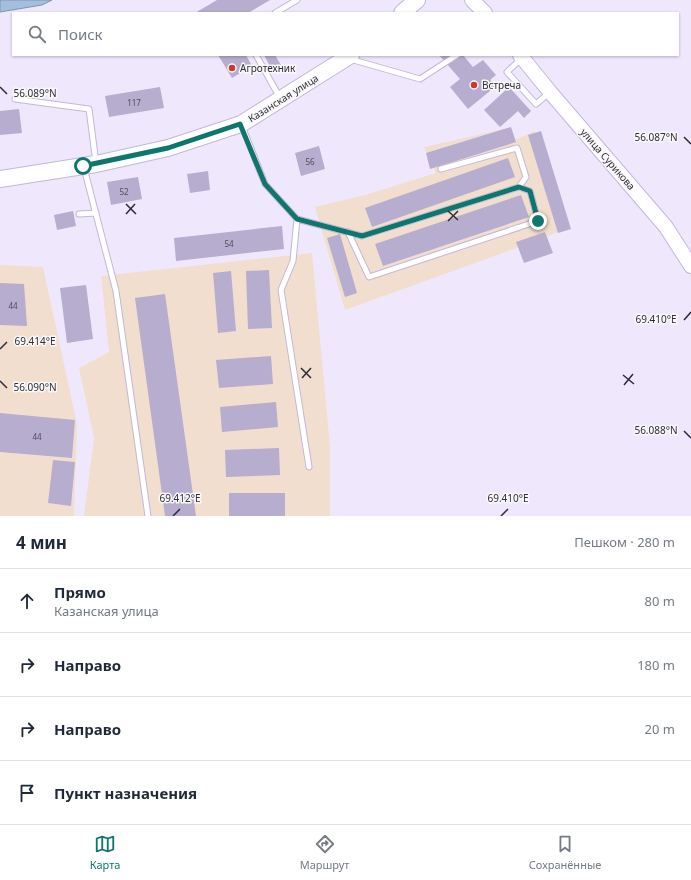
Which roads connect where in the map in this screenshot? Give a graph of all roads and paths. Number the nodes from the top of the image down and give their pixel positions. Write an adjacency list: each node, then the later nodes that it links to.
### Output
1 (297, 0): 4 (lane)
2 (417, 0): 5 (main road)
3 (472, 0): 6 (main road)
4 (277, 12)
5 (403, 12)
6 (484, 12)
7 (257, 56): 13 (lane)
8 (455, 56): 10 (lane)
9 (521, 56): 11 (main road, улица Сурикова); 11 (lane)
10 (349, 57): 13 (main road, Казанская улица)
11 (550, 92): 23 (main road, улица Сурикова)
12 (15, 99): 15 (lane)
13 (281, 99): 14 (main road, Казанская улица)
14 (240, 124): 15 (main road, Казанская улица); 21 (lane)
15 (90, 165): 17 (main road, Казанская улица); 19 (lane)
16 (441, 169): 18 (lane)
17 (0, 179)
18 (519, 187): 22 (lane); 22 (lane)
19 (96, 213): 20 (lane); 25 (lane)
20 (80, 214)
21 (297, 219): 22 (lane); 24 (lane)
22 (348, 232)
23 (691, 266)
24 (309, 467)
25 (148, 516)

